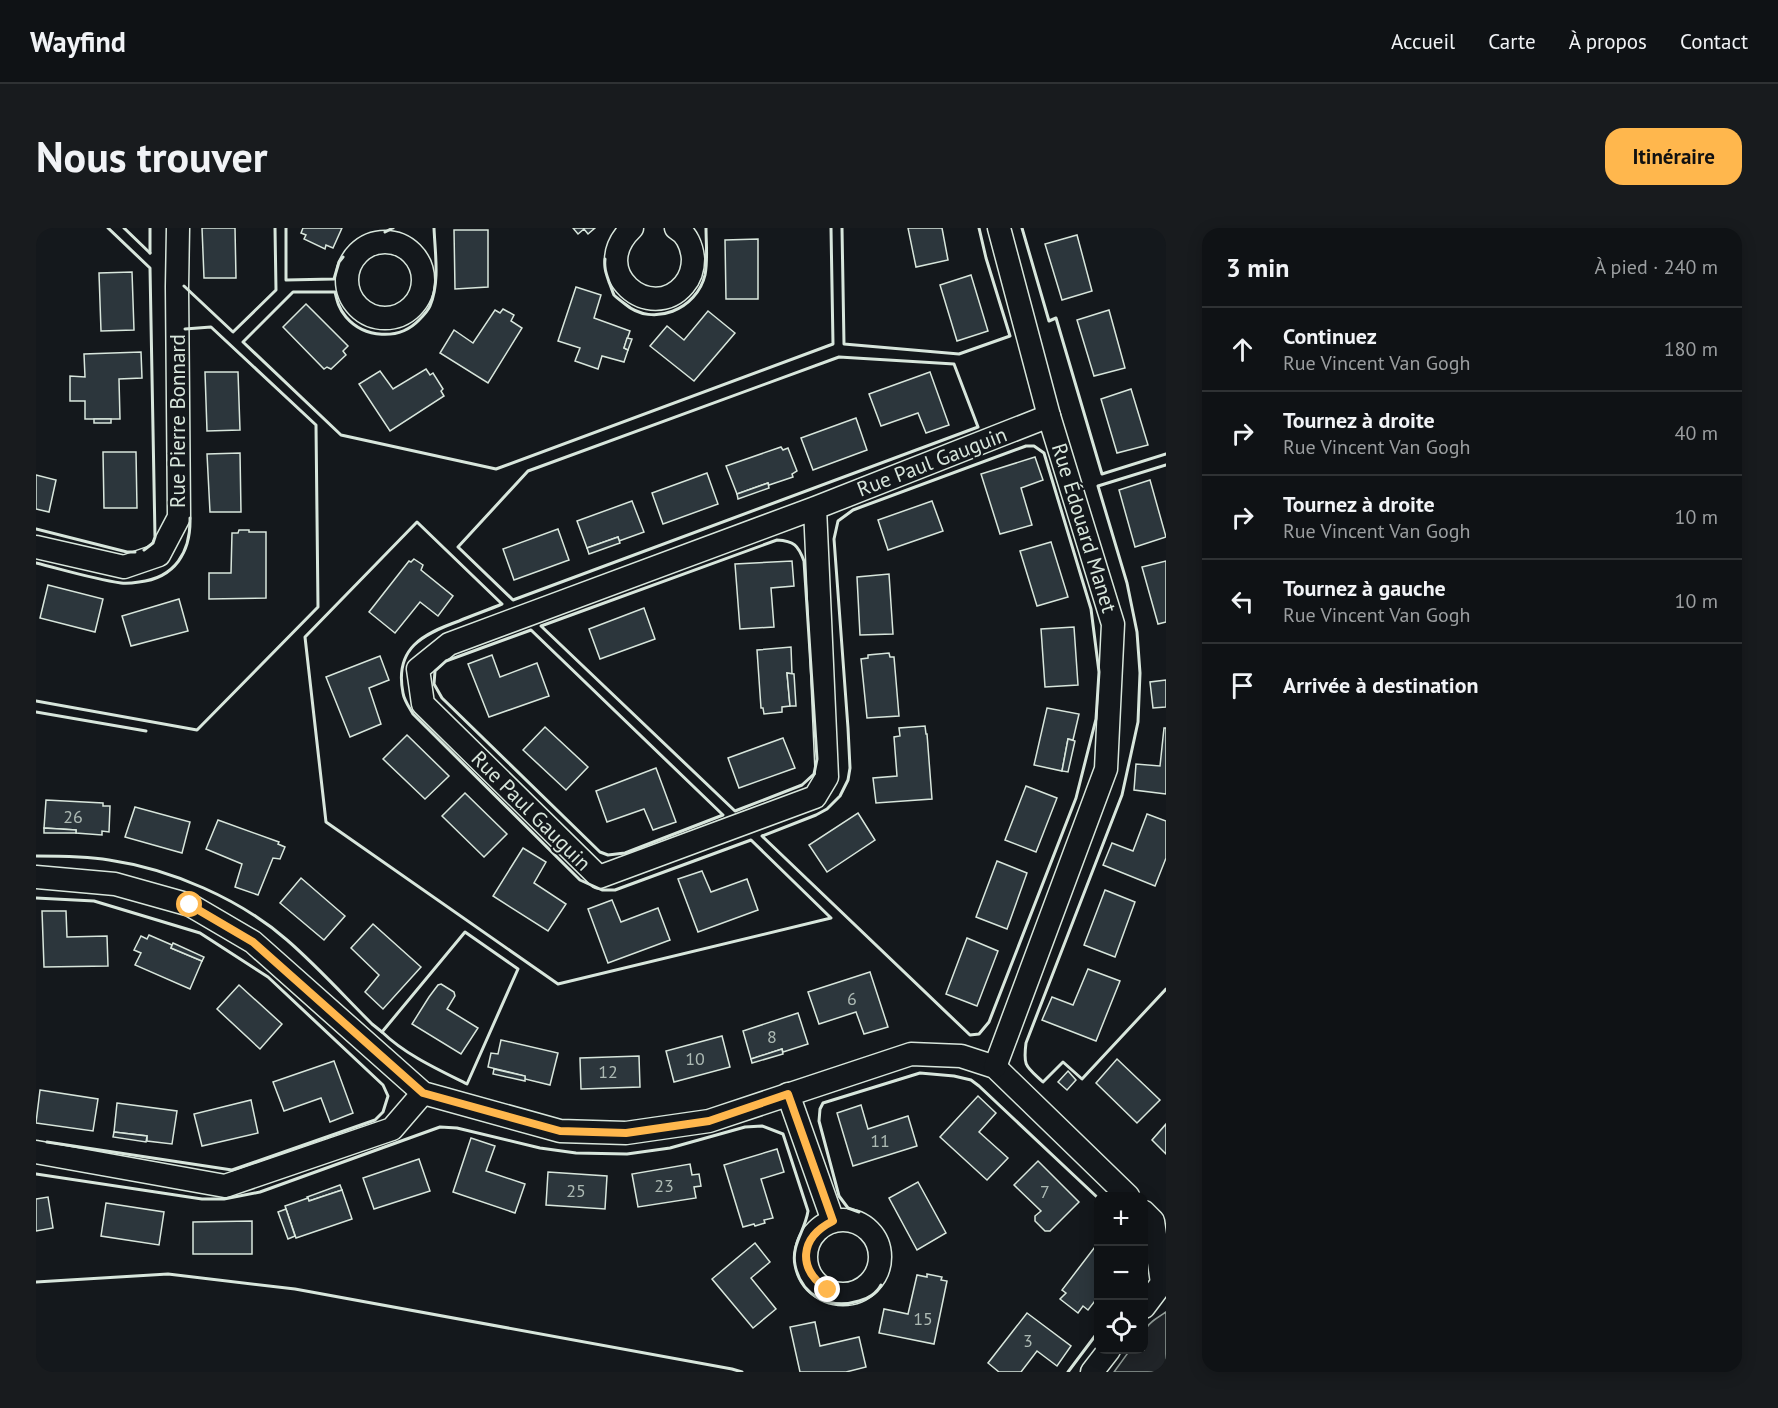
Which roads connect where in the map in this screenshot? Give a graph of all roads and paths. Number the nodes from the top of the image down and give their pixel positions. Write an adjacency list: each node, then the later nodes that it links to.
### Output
1 (178, 228): 7 (street, Rue Pierre Bonnard)
2 (632, 228): 4 (street)
3 (999, 228): 5 (street, Rue Édouard Manet)
4 (679, 229)
5 (1049, 416): 6 (street, Rue Paul Gauguin); 9 (street, Rue Édouard Manet)
6 (815, 508): 6 (street, Rue Paul Gauguin)
7 (36, 548)
8 (36, 877): 10 (street)
9 (996, 1067): 11 (street); 13 (street)
10 (423, 1093): 11 (street); 12 (street)
11 (788, 1094): 15 (street)
12 (36, 1152)
13 (1123, 1192)
14 (1148, 1216): 16 (street)
15 (833, 1221)
16 (1164, 1283): 17 (street)
17 (1148, 1301)
18 (1106, 1354): 19 (street)
19 (1092, 1372)

